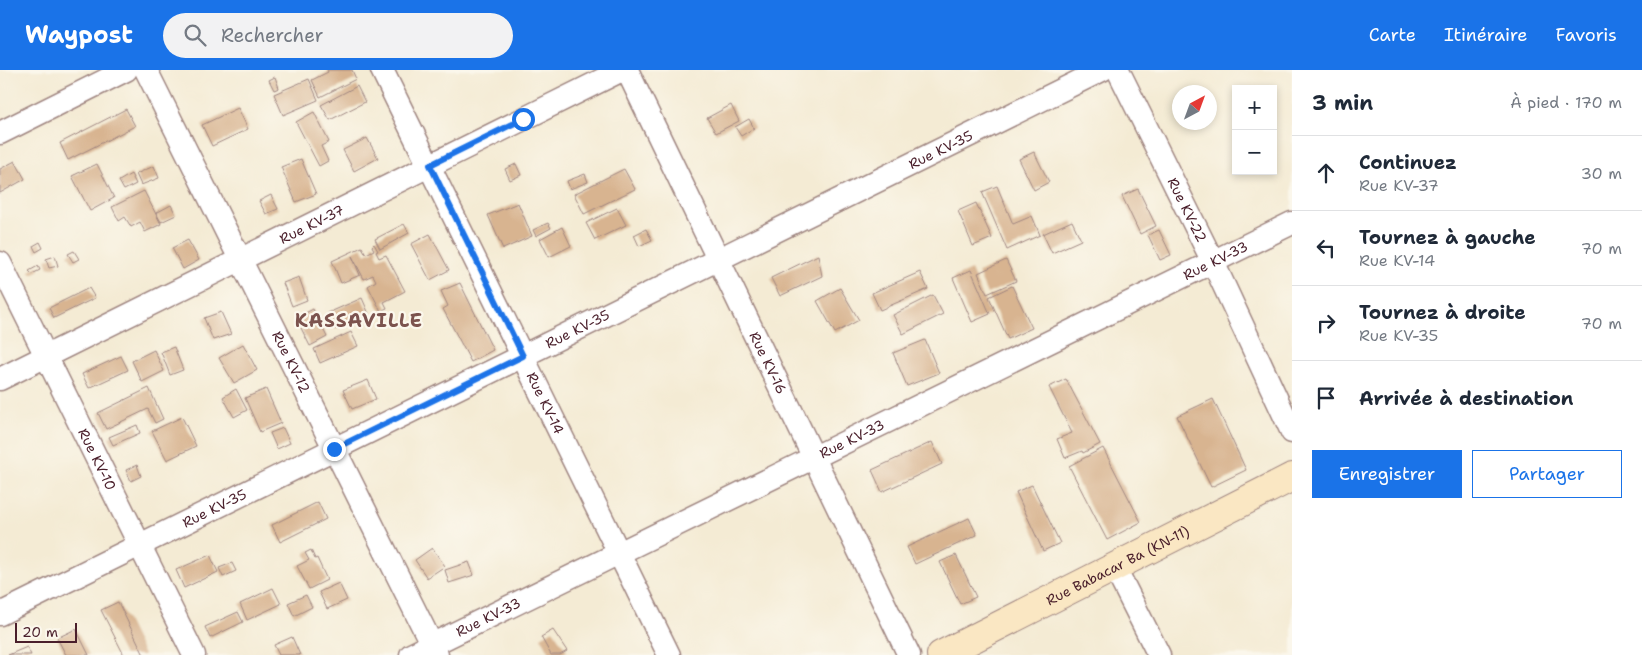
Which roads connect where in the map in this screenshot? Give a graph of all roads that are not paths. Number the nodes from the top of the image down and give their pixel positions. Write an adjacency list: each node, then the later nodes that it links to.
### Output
1 (126, 70): 8 (street)
2 (146, 70): 11 (street, Rue KV-12)
3 (382, 70): 9 (street, Rue KV-14)
4 (622, 70): 9 (street, Rue KV-37)
5 (627, 70): 12 (street, Rue KV-16)
6 (1102, 70): 12 (street, Rue KV-35)
7 (1118, 70): 13 (street, Rue KV-22)
8 (0, 133)
9 (430, 165): 11 (street, Rue KV-37); 16 (street, Rue KV-14)
10 (1292, 223): 13 (street, Rue KV-33)
11 (241, 259): 15 (street, Rue KV-37); 19 (street, Rue KV-12)
12 (718, 259): 16 (street, Rue KV-35); 20 (street, Rue KV-16)
13 (1213, 262): 18 (street, Rue KV-22); 20 (street, Rue KV-33)
14 (0, 263): 15 (street, Rue KV-10)
15 (46, 356): 17 (street, Rue KV-37); 22 (street, Rue KV-10)
16 (523, 356): 19 (street, Rue KV-35); 23 (street, Rue KV-14)
17 (0, 379)
18 (1292, 432)
19 (334, 449): 22 (street, Rue KV-35); 26 (street, Rue KV-12)
20 (814, 457): 23 (street, Rue KV-33); 30 (street, Rue KV-16)
21 (1292, 477): 24 (street, Rue Babacar Ba (KN-11))
22 (139, 545): 25 (street, Rue KV-35); 27 (street, Rue KV-10)
23 (620, 553): 26 (street, Rue KV-33); 29 (street, Rue KV-14)
24 (1114, 566): 31 (street, Rue Babacar Ba (KN-11)); 32 (street)
25 (0, 614)
26 (434, 650): 28 (street, Rue KV-33)
27 (194, 655)
28 (412, 655)
29 (669, 655)
30 (909, 655)
31 (941, 655)
32 (1159, 655)

